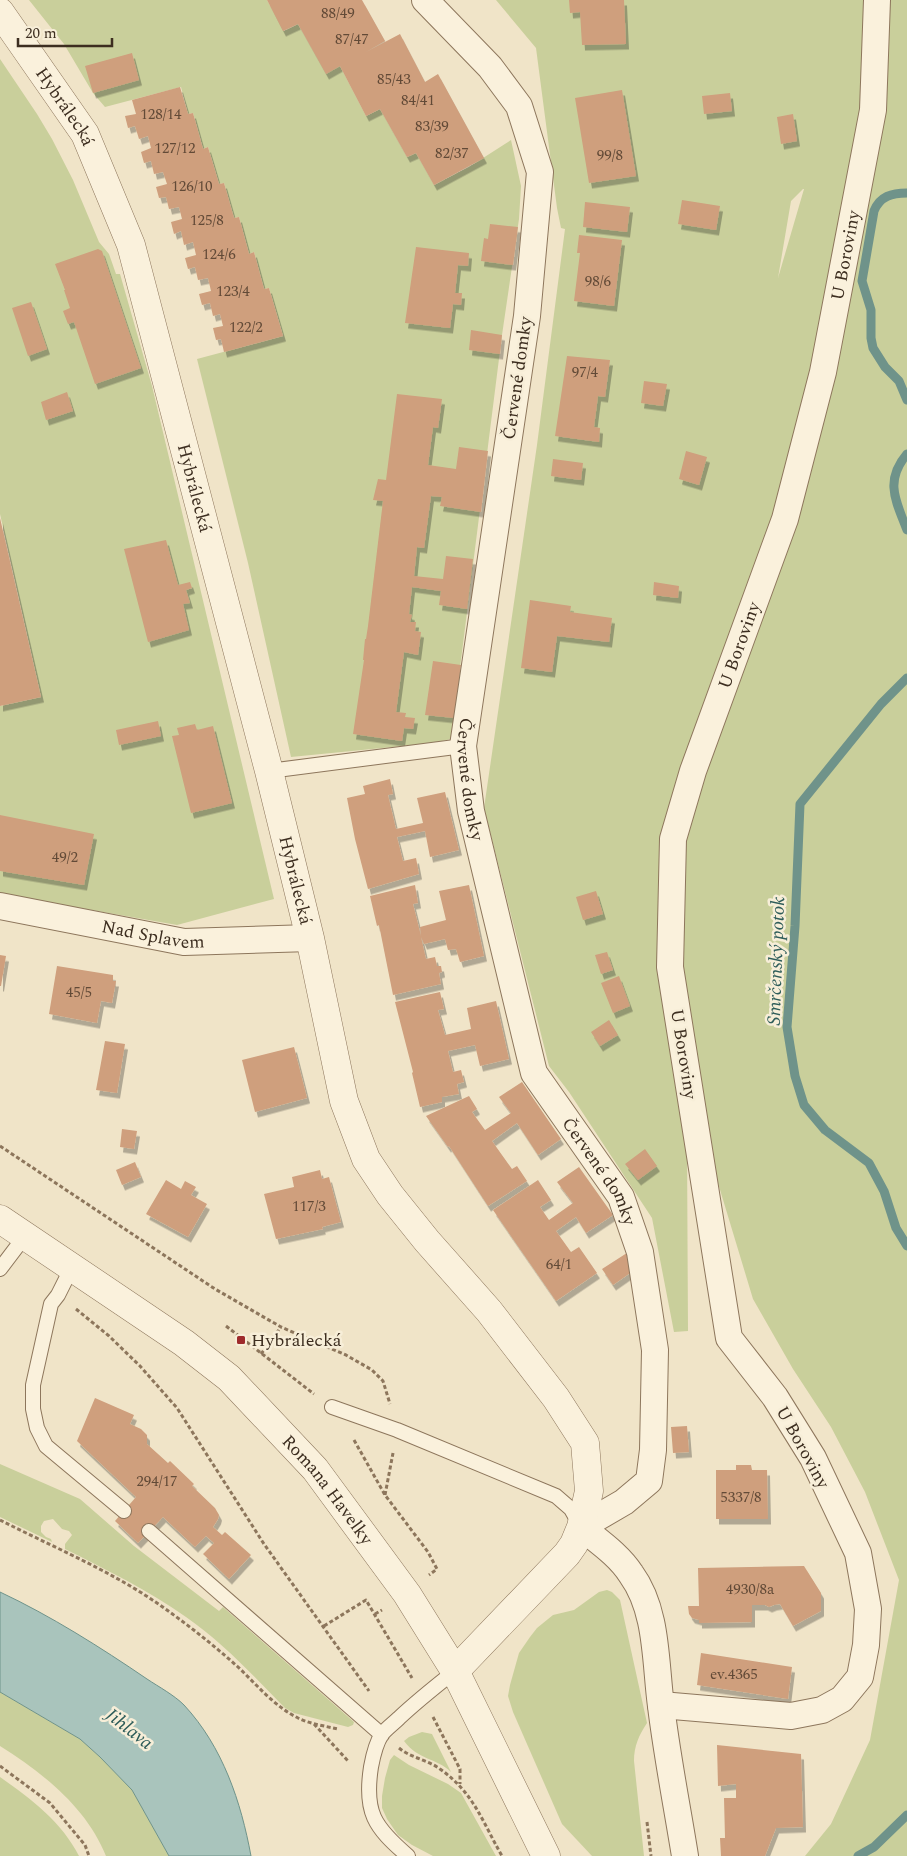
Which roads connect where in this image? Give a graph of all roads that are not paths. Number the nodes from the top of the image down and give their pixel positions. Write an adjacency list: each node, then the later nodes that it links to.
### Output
1 (425, 0): 4 (street, Červené domky)
2 (877, 0): 17 (street, U Boroviny)
3 (0, 12): 5 (street, Hybrálecká)
4 (463, 746): 5 (lane); 14 (street, Červené domky)
5 (269, 770): 7 (street, Hybrálecká)
6 (0, 906): 7 (street, Nad Splavem)
7 (310, 938): 14 (street, Hybrálecká)
8 (0, 1219): 9 (street, Romana Havelky)
9 (25, 1236): 10 (street, Romana Havelky); 11 (lane)
10 (72, 1267): 13 (lane); 16 (street, Romana Havelky)
11 (0, 1270)
12 (332, 1407): 14 (lane)
13 (124, 1511)
14 (581, 1527): 16 (street, Hybrálecká); 17 (street)
15 (149, 1531): 18 (lane)
16 (455, 1671): 18 (lane); 20 (street, Romana Havelky)
17 (661, 1706): 21 (street)
18 (382, 1735): 19 (lane)
19 (408, 1856)
20 (546, 1856)
21 (685, 1856)

